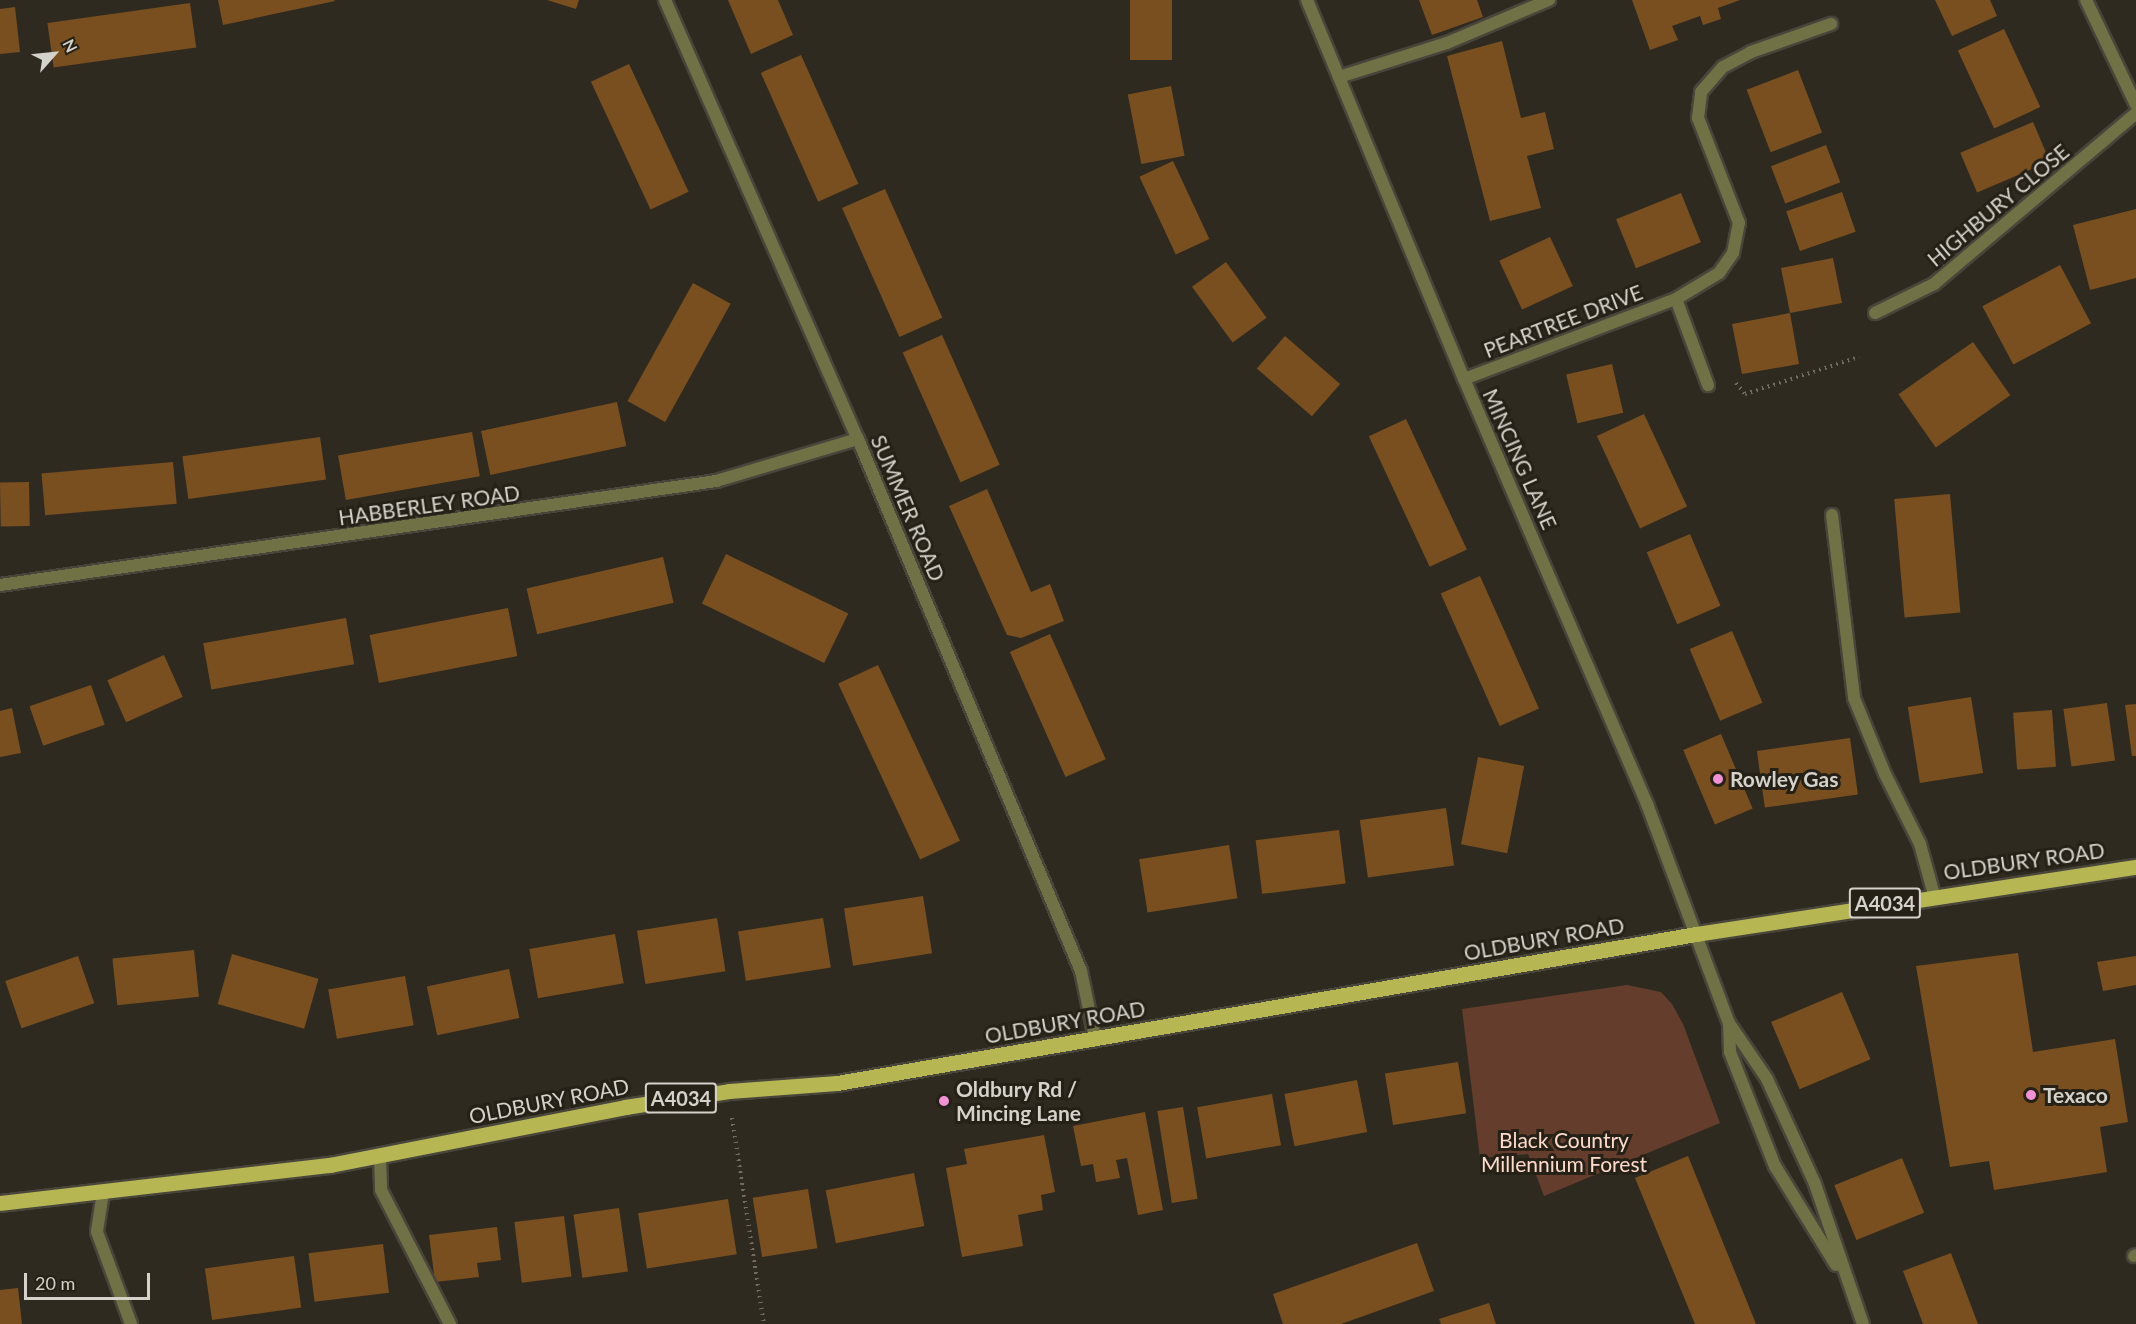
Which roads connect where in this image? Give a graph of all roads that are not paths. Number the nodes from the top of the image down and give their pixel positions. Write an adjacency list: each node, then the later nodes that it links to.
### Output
1 (665, 0): 13 (street, SUMMER ROAD)
2 (1308, 0): 6 (street, MINCING LANE)
3 (1549, 0): 6 (street)
4 (2086, 0): 7 (street)
5 (1831, 24): 9 (street, PEARTREE DRIVE)
6 (1339, 77): 11 (street, MINCING LANE)
7 (2136, 105)
8 (2136, 113): 10 (street, HIGHBURY CLOSE)
9 (1676, 298): 11 (street, PEARTREE DRIVE); 12 (street, PEARTREE DRIVE)
10 (1875, 313)
11 (1464, 379): 18 (street, MINCING LANE)
12 (1708, 385)
13 (858, 439): 15 (street, HABBERLEY ROAD); 20 (street, SUMMER ROAD)
14 (1832, 515): 17 (street)
15 (0, 585)
16 (2136, 867): 17 (main road, OLDBURY ROAD / A4034)
17 (1934, 895): 18 (main road, OLDBURY ROAD / A4034)
18 (1696, 934): 19 (street, MINCING LANE); 20 (main road, OLDBURY ROAD / A4034)
19 (1729, 1023): 24 (street); 24 (street)
20 (1095, 1038): 21 (main road, OLDBURY ROAD / A4034)
21 (380, 1157): 22 (main road, OLDBURY ROAD / A4034); 26 (street)
22 (103, 1193): 23 (main road, OLDBURY ROAD / A4034); 25 (street)
23 (0, 1203)
24 (1846, 1281): 27 (street)
25 (131, 1324)
26 (450, 1324)
27 (1863, 1324)

